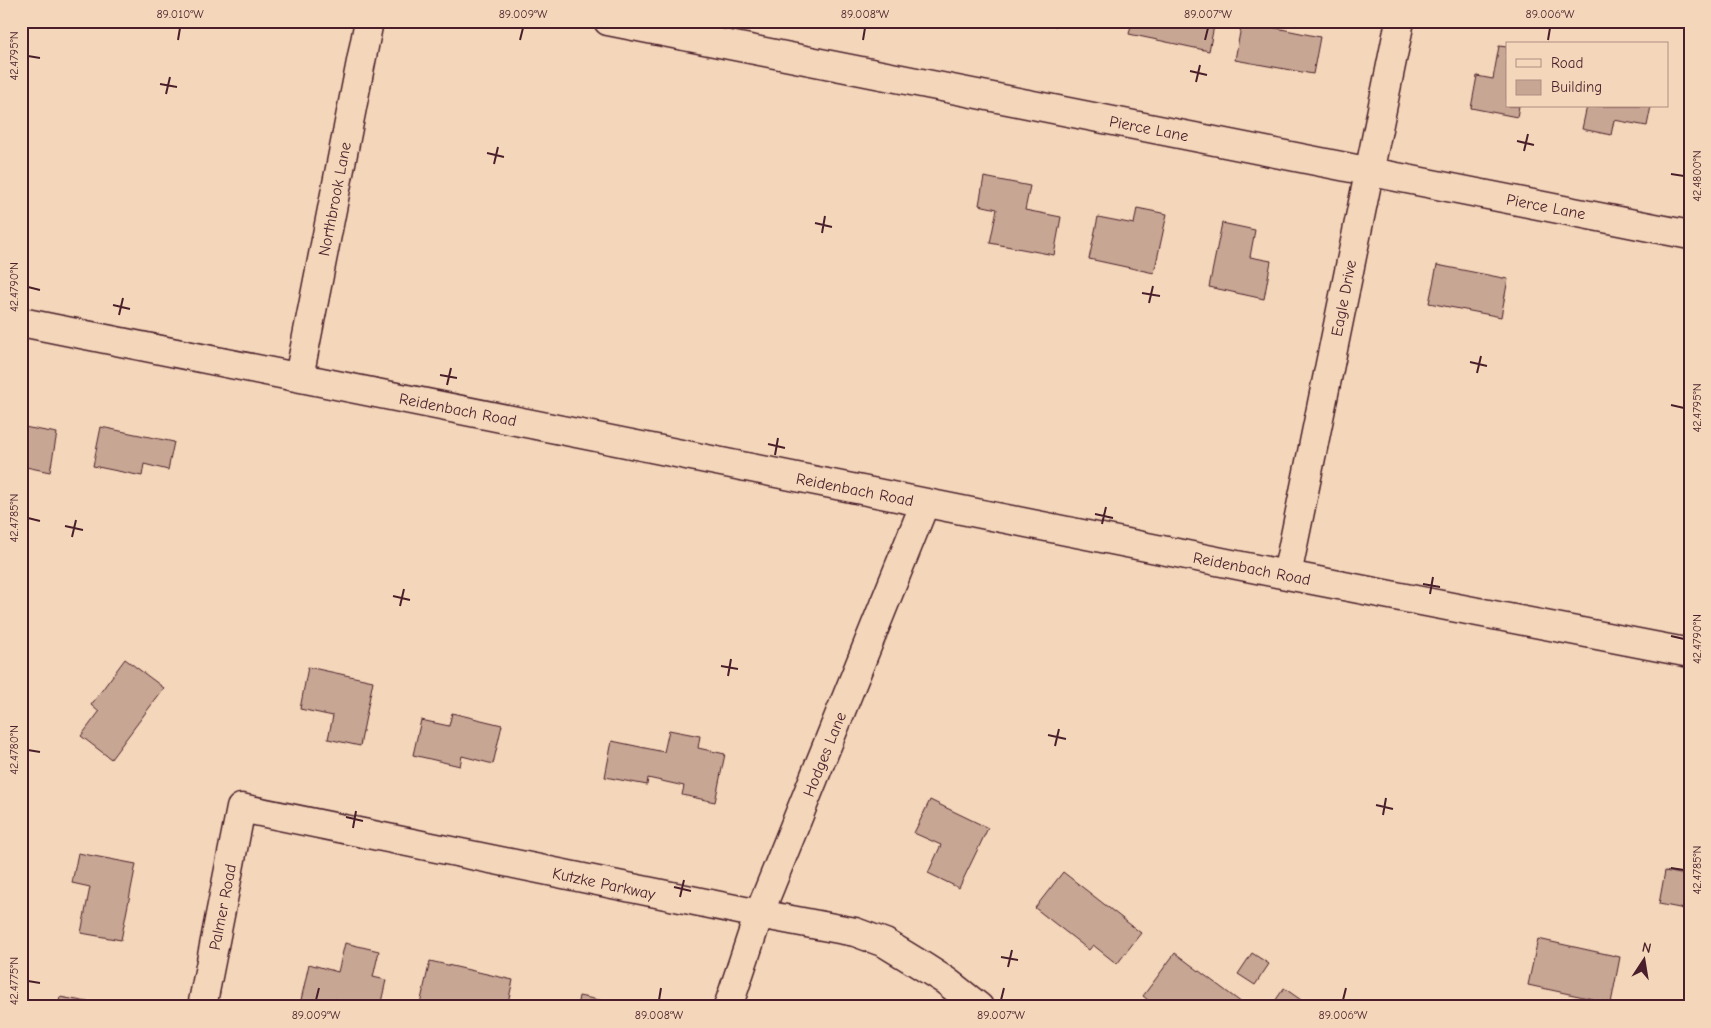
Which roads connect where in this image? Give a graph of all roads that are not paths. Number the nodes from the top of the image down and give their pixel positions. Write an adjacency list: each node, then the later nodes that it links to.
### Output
1 (369, 21): 7 (street, Northbrook Lane)
2 (608, 21): 4 (street, Pierce Lane)
3 (1400, 21): 4 (street, Eagle Drive)
4 (1368, 171): 5 (street, Pierce Lane); 9 (street, Eagle Drive)
5 (1690, 235)
6 (21, 322): 7 (street, Reidenbach Road)
7 (299, 377): 8 (street, Reidenbach Road)
8 (925, 503): 9 (street, Reidenbach Road); 12 (street, Hodges Lane)
9 (1287, 574): 10 (street, Reidenbach Road)
10 (1690, 653)
11 (241, 808): 12 (street, Kutzke Parkway); 13 (street, Palmer Road)
12 (759, 914): 14 (street, Hodges Lane); 15 (street, Kutzke Parkway)
13 (202, 1007)
14 (728, 1007)
15 (979, 1007)

